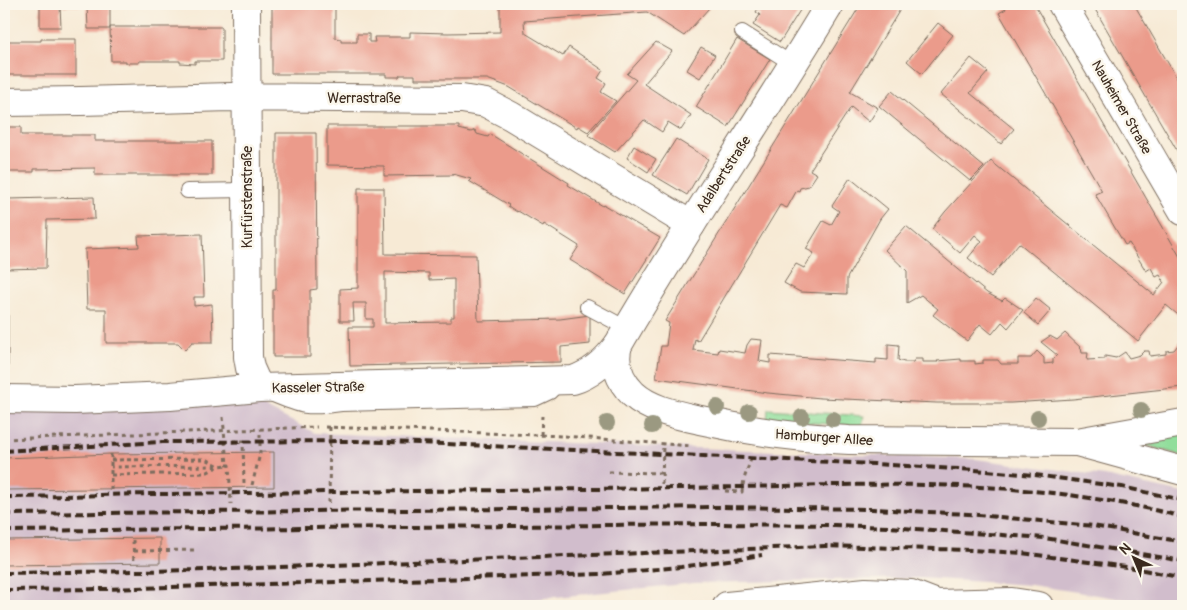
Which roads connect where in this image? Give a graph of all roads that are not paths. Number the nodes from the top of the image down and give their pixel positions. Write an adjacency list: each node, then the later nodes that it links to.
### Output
1 (246, 4): 6 (street, Kurfürstenstraße)
2 (830, 4): 5 (street, Adalbertstraße)
3 (1064, 6): 10 (street, Nauheimer Straße)
4 (742, 32): 5 (lane)
5 (794, 65): 11 (street, Adalbertstraße)
6 (247, 97): 7 (street, Werrastraße); 8 (street, Kurfürstenstraße); 11 (street, Werrastraße)
7 (4, 102)
8 (246, 190): 9 (lane); 14 (street, Kurfürstenstraße)
9 (187, 191)
10 (1183, 211)
11 (691, 225): 13 (street, Adalbertstraße)
12 (587, 307): 13 (lane)
13 (623, 337): 14 (street, Kasseler Straße); 17 (street, Hamburger Allee)
14 (259, 388): 15 (street, Kasseler Straße)
15 (4, 399)
16 (1183, 423): 17 (street, Hamburger Allee)
17 (1077, 442): 18 (street, Hamburger Allee)
18 (1183, 471)
19 (937, 605): 20 (street); 21 (street)
20 (727, 606)
21 (1039, 606)

